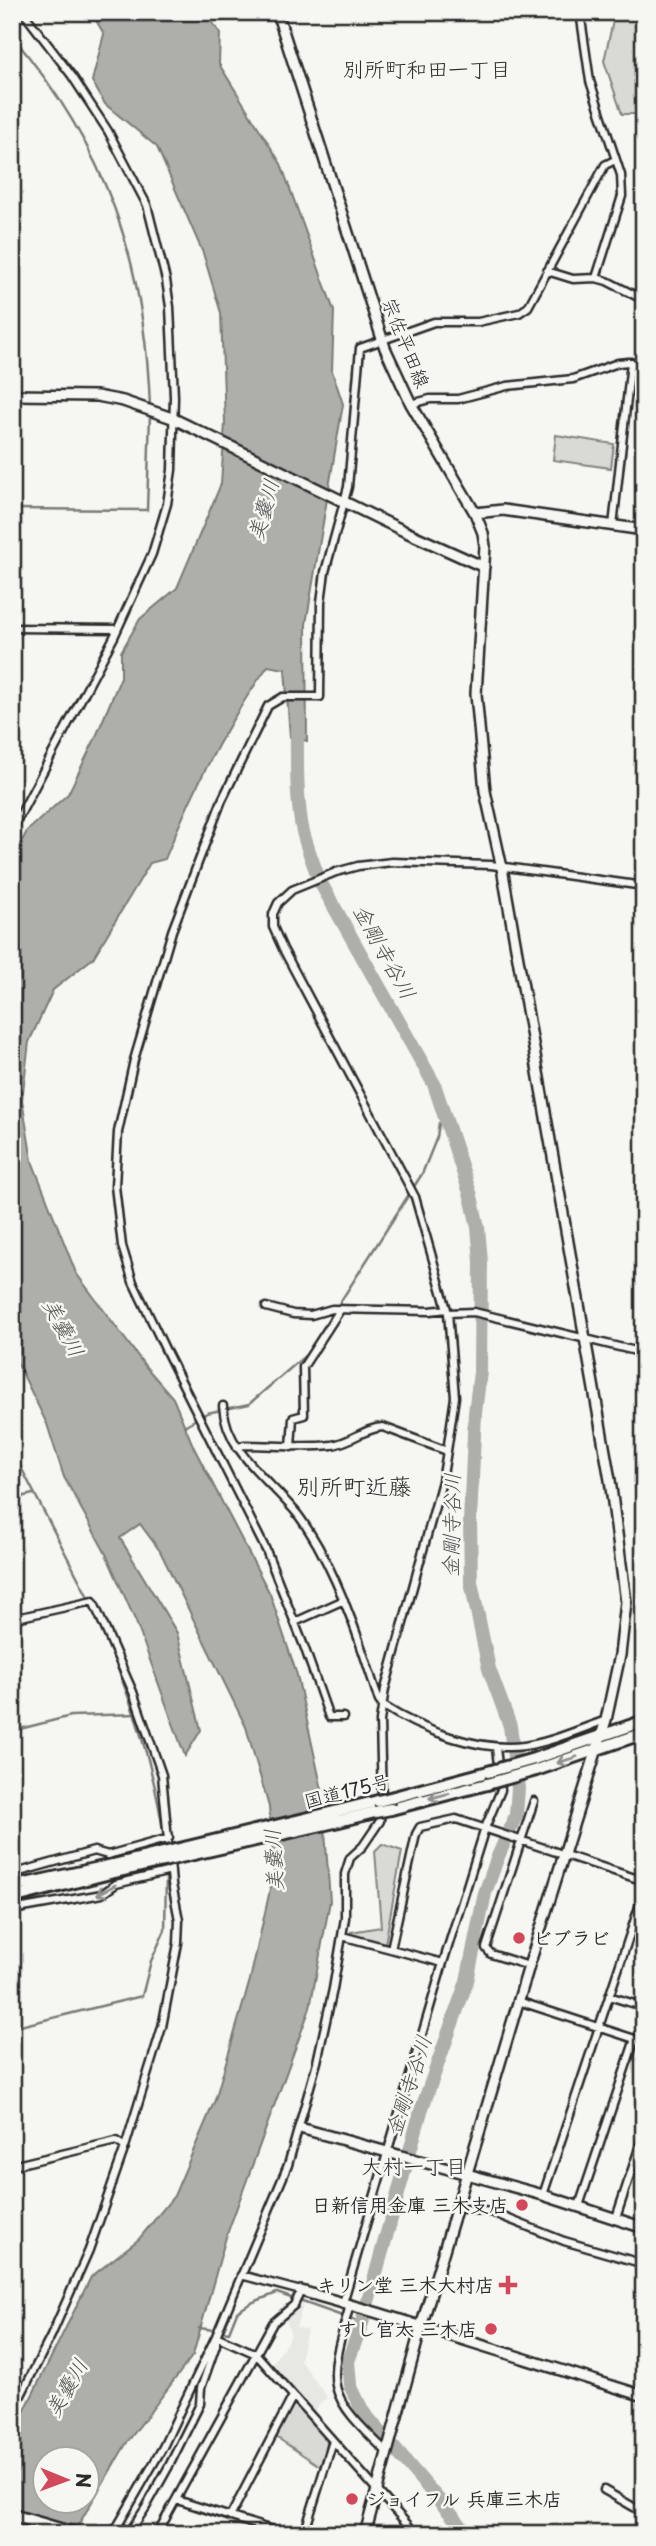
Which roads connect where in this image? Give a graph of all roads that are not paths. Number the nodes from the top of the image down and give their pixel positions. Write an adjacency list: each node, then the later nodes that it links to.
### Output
1 (23, 12): 15 (street)
2 (276, 12): 9 (street, 宗佐平田線)
3 (580, 12): 4 (street)
4 (615, 160): 5 (street); 6 (street)
5 (547, 271): 6 (street); 9 (street)
6 (596, 278): 7 (street)
7 (644, 300)
8 (644, 313): 10 (street)
9 (383, 341): 14 (street, 宗佐平田線); 16 (street)
10 (644, 341)
11 (631, 362): 12 (street); 14 (street); 18 (street)
12 (643, 362)
13 (12, 395): 15 (street)
14 (411, 404): 17 (street, 宗佐平田線)
15 (172, 418): 16 (street); 22 (street)
16 (346, 503): 20 (street); 38 (street)
17 (475, 513): 18 (street); 20 (street, 宗佐平田線)
18 (613, 526): 19 (street)
19 (644, 530)
20 (484, 567): 24 (street, 宗佐平田線)
21 (12, 628): 22 (street)
22 (117, 629): 23 (street)
23 (12, 830)
24 (502, 869): 25 (street); 28 (street); 30 (street, 宗佐平田線)
25 (644, 887)
26 (266, 1307): 27 (street)
27 (340, 1310): 28 (street); 33 (street)
28 (447, 1311): 30 (street); 35 (street)
29 (644, 1315): 31 (street)
30 (584, 1338): 31 (street); 41 (street, 宗佐平田線)
31 (641, 1352)
32 (223, 1406): 34 (street)
33 (291, 1447): 34 (street); 35 (street)
34 (237, 1448): 36 (street)
35 (447, 1451): 39 (street)
36 (344, 1600): 38 (street); 39 (street)
37 (12, 1619): 53 (street)
38 (295, 1622): 40 (street)
39 (382, 1705): 47 (street); 63 (street)
40 (343, 1717)
41 (606, 1720): 44 (street, 宗佐平田線); 47 (street)
42 (644, 1721): 44 (highway, 国道175号)
43 (644, 1733): 45 (highway, 国道175号)
44 (600, 1737): 48 (street, 宗佐平田線); 49 (highway, 国道175号)
45 (632, 1738): 46 (street); 48 (highway, 国道175号)
46 (644, 1743)
47 (496, 1748): 52 (street)
48 (596, 1751): 49 (highway, 国道175号, one-way to 49); 55 (street, 宗佐平田線)
49 (535, 1764): 51 (highway, 国道175号, bridge); 51 (highway, 国道175号, one-way to 51, bridge)
50 (534, 1801): 54 (street)
51 (393, 1803): 56 (highway, 国道175号, bridge)
52 (485, 1828): 54 (street); 64 (street); 65 (street)
53 (169, 1838): 57 (street); 58 (street)
54 (519, 1839): 55 (street); 66 (street)
55 (564, 1854): 59 (street); 66 (street, 宗佐平田線)
56 (113, 1869): 60 (highway, 国道175号); 62 (highway, 国道175号)
57 (171, 1871): 62 (street, one-way to 62); 75 (street)
58 (12, 1874)
59 (644, 1881)
60 (12, 1888)
61 (644, 1892): 67 (street)
62 (14, 1906)
63 (342, 1937): 64 (street); 73 (street)
64 (391, 1948): 65 (street)
65 (443, 1963): 76 (street)
66 (529, 1966): 68 (street, 宗佐平田線)
67 (609, 1996): 69 (street); 70 (street)
68 (518, 2001): 70 (street); 78 (street, 宗佐平田線)
69 (644, 2007)
70 (599, 2027): 71 (street); 79 (street)
71 (635, 2039): 72 (street); 80 (street)
72 (644, 2042)
73 (300, 2128): 76 (street); 85 (street)
74 (644, 2133): 82 (street)
75 (125, 2147): 77 (street); 93 (street)
76 (386, 2151): 78 (street); 87 (street)
77 (12, 2166)
78 (467, 2174): 79 (street); 81 (street, 宗佐平田線)
79 (543, 2195): 80 (street)
80 (579, 2206): 82 (street)
81 (457, 2208): 84 (street); 88 (street, 宗佐平田線)
82 (616, 2218): 83 (street)
83 (644, 2228)
84 (644, 2264)
85 (241, 2275): 86 (street); 89 (street)
86 (301, 2291): 87 (street); 90 (street)
87 (346, 2304): 88 (street); 95 (street)
88 (421, 2327): 92 (street); 95 (street, 宗佐平田線)
89 (216, 2336): 90 (street); 103 (street); 104 (street)
90 (256, 2354): 91 (street); 98 (street)
91 (293, 2396): 94 (street); 101 (street)
92 (644, 2396)
93 (12, 2413)
94 (333, 2441): 96 (street); 107 (street)
95 (388, 2453): 96 (street, 宗佐平田線)
96 (378, 2489): 108 (street, 宗佐平田線); 109 (street)
97 (604, 2490): 99 (street)
98 (177, 2500): 101 (street); 105 (street)
99 (644, 2513)
100 (12, 2515): 102 (main road)
101 (230, 2517): 106 (street)
102 (76, 2534)
103 (113, 2534)
104 (128, 2534)
105 (157, 2534)
106 (285, 2534)
107 (304, 2534)
108 (365, 2534)
109 (416, 2534)

